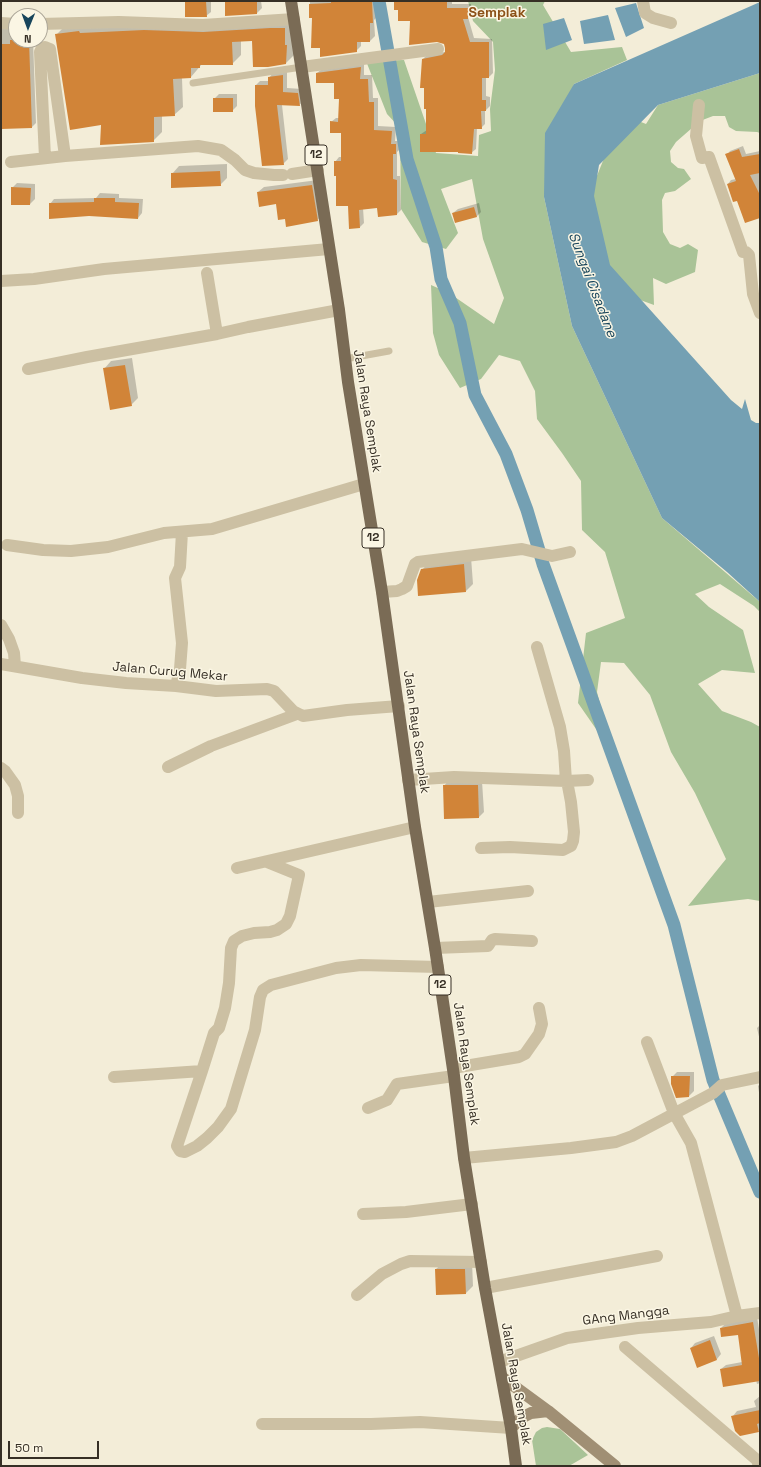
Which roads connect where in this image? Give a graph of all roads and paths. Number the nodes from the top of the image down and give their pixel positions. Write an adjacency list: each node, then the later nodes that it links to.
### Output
1 (291, 1): 3 (main road, Jalan Raya Semplak / 12)
2 (642, 1): 4 (street)
3 (294, 19): 5 (street); 7 (main road, Jalan Raya Semplak / 12)
4 (671, 22)
5 (48, 24)
6 (438, 49): 7 (street)
7 (302, 67): 8 (lane); 13 (main road, Jalan Raya Semplak / 12)
8 (194, 82)
9 (699, 105): 18 (street)
10 (65, 156): 11 (street); 11 (street); 13 (street)
11 (45, 158): 12 (street)
12 (11, 162)
13 (318, 170): 14 (main road, Jalan Raya Semplak / 12)
14 (329, 249): 16 (street); 17 (main road, Jalan Raya Semplak / 12)
15 (207, 273): 19 (street)
16 (1, 281)
17 (339, 310): 19 (street); 21 (main road, Jalan Raya Semplak / 12)
18 (760, 314)
19 (217, 334): 22 (street)
20 (389, 351): 21 (lane)
21 (345, 359): 23 (main road, Jalan Raya Semplak / 12)
22 (28, 369)
23 (364, 484): 24 (street); 27 (main road, Jalan Raya Semplak / 12)
24 (182, 532): 25 (street); 31 (street)
25 (7, 546)
26 (570, 552): 27 (street)
27 (382, 592): 32 (main road, Jalan Raya Semplak / 12)
28 (1, 625): 30 (street)
29 (537, 647): 38 (street)
30 (5, 664): 31 (street, Jalan Curug Mekar)
31 (176, 686): 33 (street, Jalan Curug Mekar)
32 (399, 706): 33 (street); 36 (main road, Jalan Raya Semplak / 12)
33 (297, 714): 34 (street)
34 (168, 767)
35 (1, 768): 39 (street)
36 (408, 780): 38 (street); 40 (main road, Jalan Raya Semplak / 12)
37 (588, 780): 38 (street)
38 (567, 781): 41 (street)
39 (18, 813)
40 (415, 827): 42 (street); 45 (main road, Jalan Raya Semplak / 12)
41 (481, 848)
42 (267, 862): 43 (street); 51 (street)
43 (237, 868)
44 (528, 891): 45 (street)
45 (428, 902): 47 (main road, Jalan Raya Semplak / 12)
46 (532, 941): 47 (street)
47 (435, 948): 48 (main road, Jalan Raya Semplak / 12)
48 (438, 967): 51 (street); 52 (main road, Jalan Raya Semplak / 12)
49 (539, 1008): 52 (street)
50 (647, 1042): 56 (street)
51 (202, 1071): 53 (street)
52 (454, 1072): 55 (street); 57 (main road, Jalan Raya Semplak / 12)
53 (114, 1077)
54 (760, 1077): 56 (street)
55 (368, 1108)
56 (674, 1112): 57 (street); 65 (street)
57 (464, 1158): 58 (main road, Jalan Raya Semplak / 12)
58 (472, 1204): 59 (street); 61 (main road, Jalan Raya Semplak / 12)
59 (363, 1214)
60 (657, 1256): 62 (street)
61 (481, 1262): 62 (main road, Jalan Raya Semplak / 12); 63 (street)
62 (485, 1288): 67 (main road, Jalan Raya Semplak / 12)
63 (357, 1295)
64 (760, 1313): 65 (street, GAng Mangga)
65 (737, 1316): 67 (street, GAng Mangga)
66 (625, 1347): 74 (street)
67 (499, 1362): 68 (main road, Jalan Raya Semplak / 12)
68 (502, 1378): 69 (main road); 71 (main road, Jalan Raya Semplak)
69 (548, 1412): 71 (main road); 73 (main road)
70 (262, 1424): 71 (street)
71 (511, 1428): 72 (main road, Jalan Raya Semplak)
72 (516, 1466)
73 (615, 1466)
74 (759, 1466)

